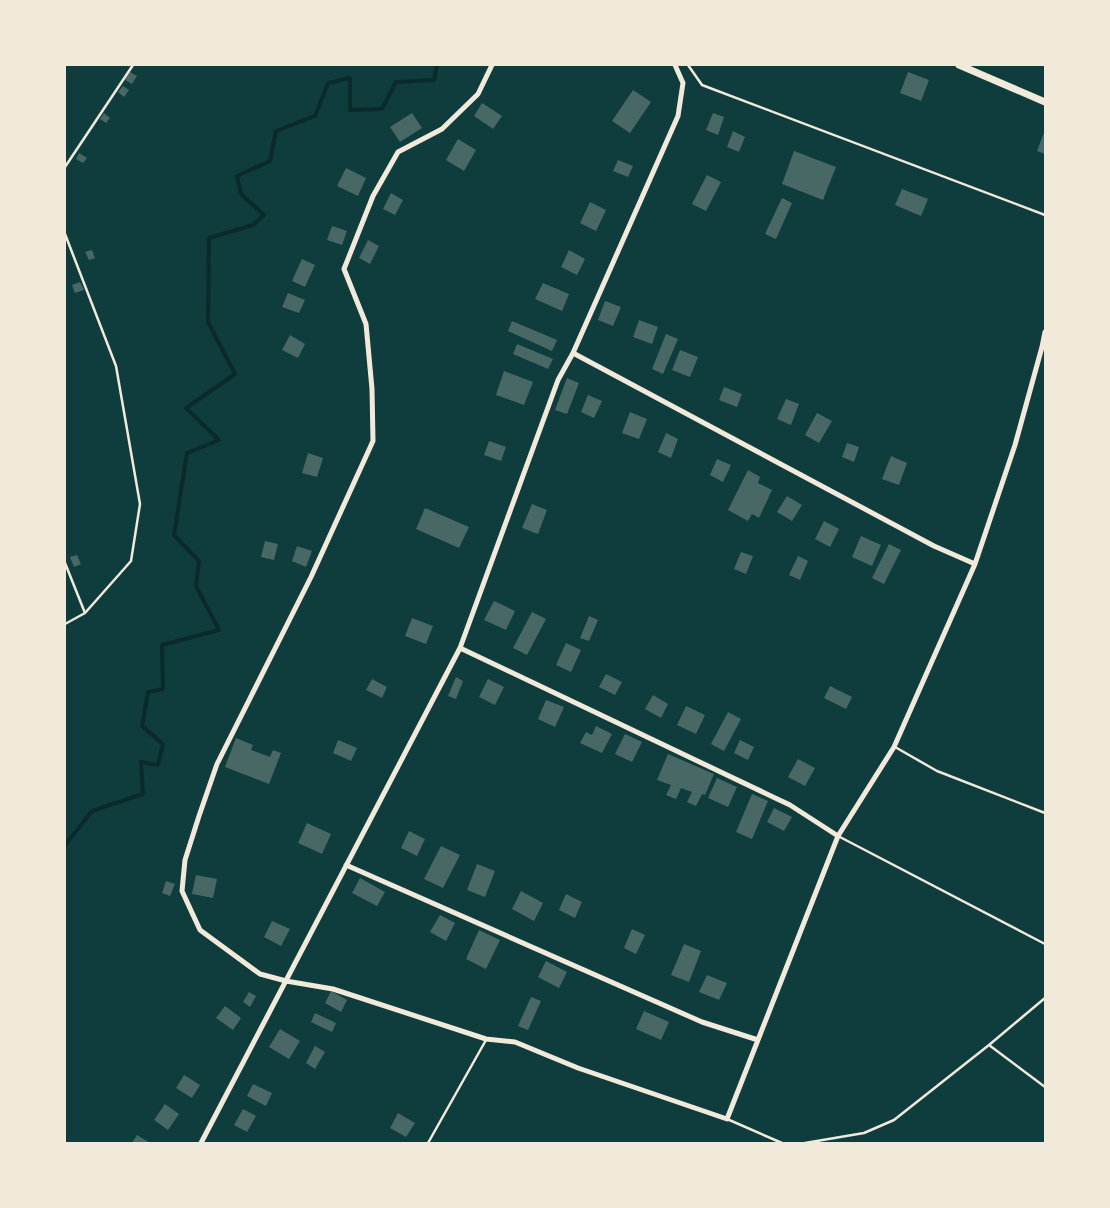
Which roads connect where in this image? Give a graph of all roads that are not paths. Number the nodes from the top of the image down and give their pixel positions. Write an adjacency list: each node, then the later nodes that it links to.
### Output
1 (133, 65): 7 (lane)
2 (492, 65): 22 (street)
3 (675, 65): 11 (street)
4 (688, 65): 8 (lane)
5 (959, 65): 6 (street)
6 (1045, 102)
7 (65, 167)
8 (1045, 215)
9 (65, 234): 14 (lane)
10 (1045, 332): 13 (street)
11 (573, 353): 13 (street); 16 (street)
12 (65, 563): 14 (lane)
13 (975, 564): 17 (street)
14 (85, 612): 15 (lane)
15 (65, 624)
16 (460, 648): 19 (street); 20 (street)
17 (894, 747): 18 (lane); 19 (street)
18 (1045, 813)
19 (838, 836): 21 (lane); 25 (street)
20 (346, 865): 22 (street); 25 (street)
21 (1045, 944)
22 (286, 981): 24 (street); 29 (street)
23 (1045, 998): 26 (lane)
24 (486, 1039): 28 (street); 30 (lane)
25 (758, 1040): 28 (street)
26 (990, 1045): 27 (lane); 32 (lane)
27 (1045, 1087)
28 (727, 1119): 31 (lane)
29 (201, 1143)
30 (428, 1143)
31 (782, 1143)
32 (805, 1143)

